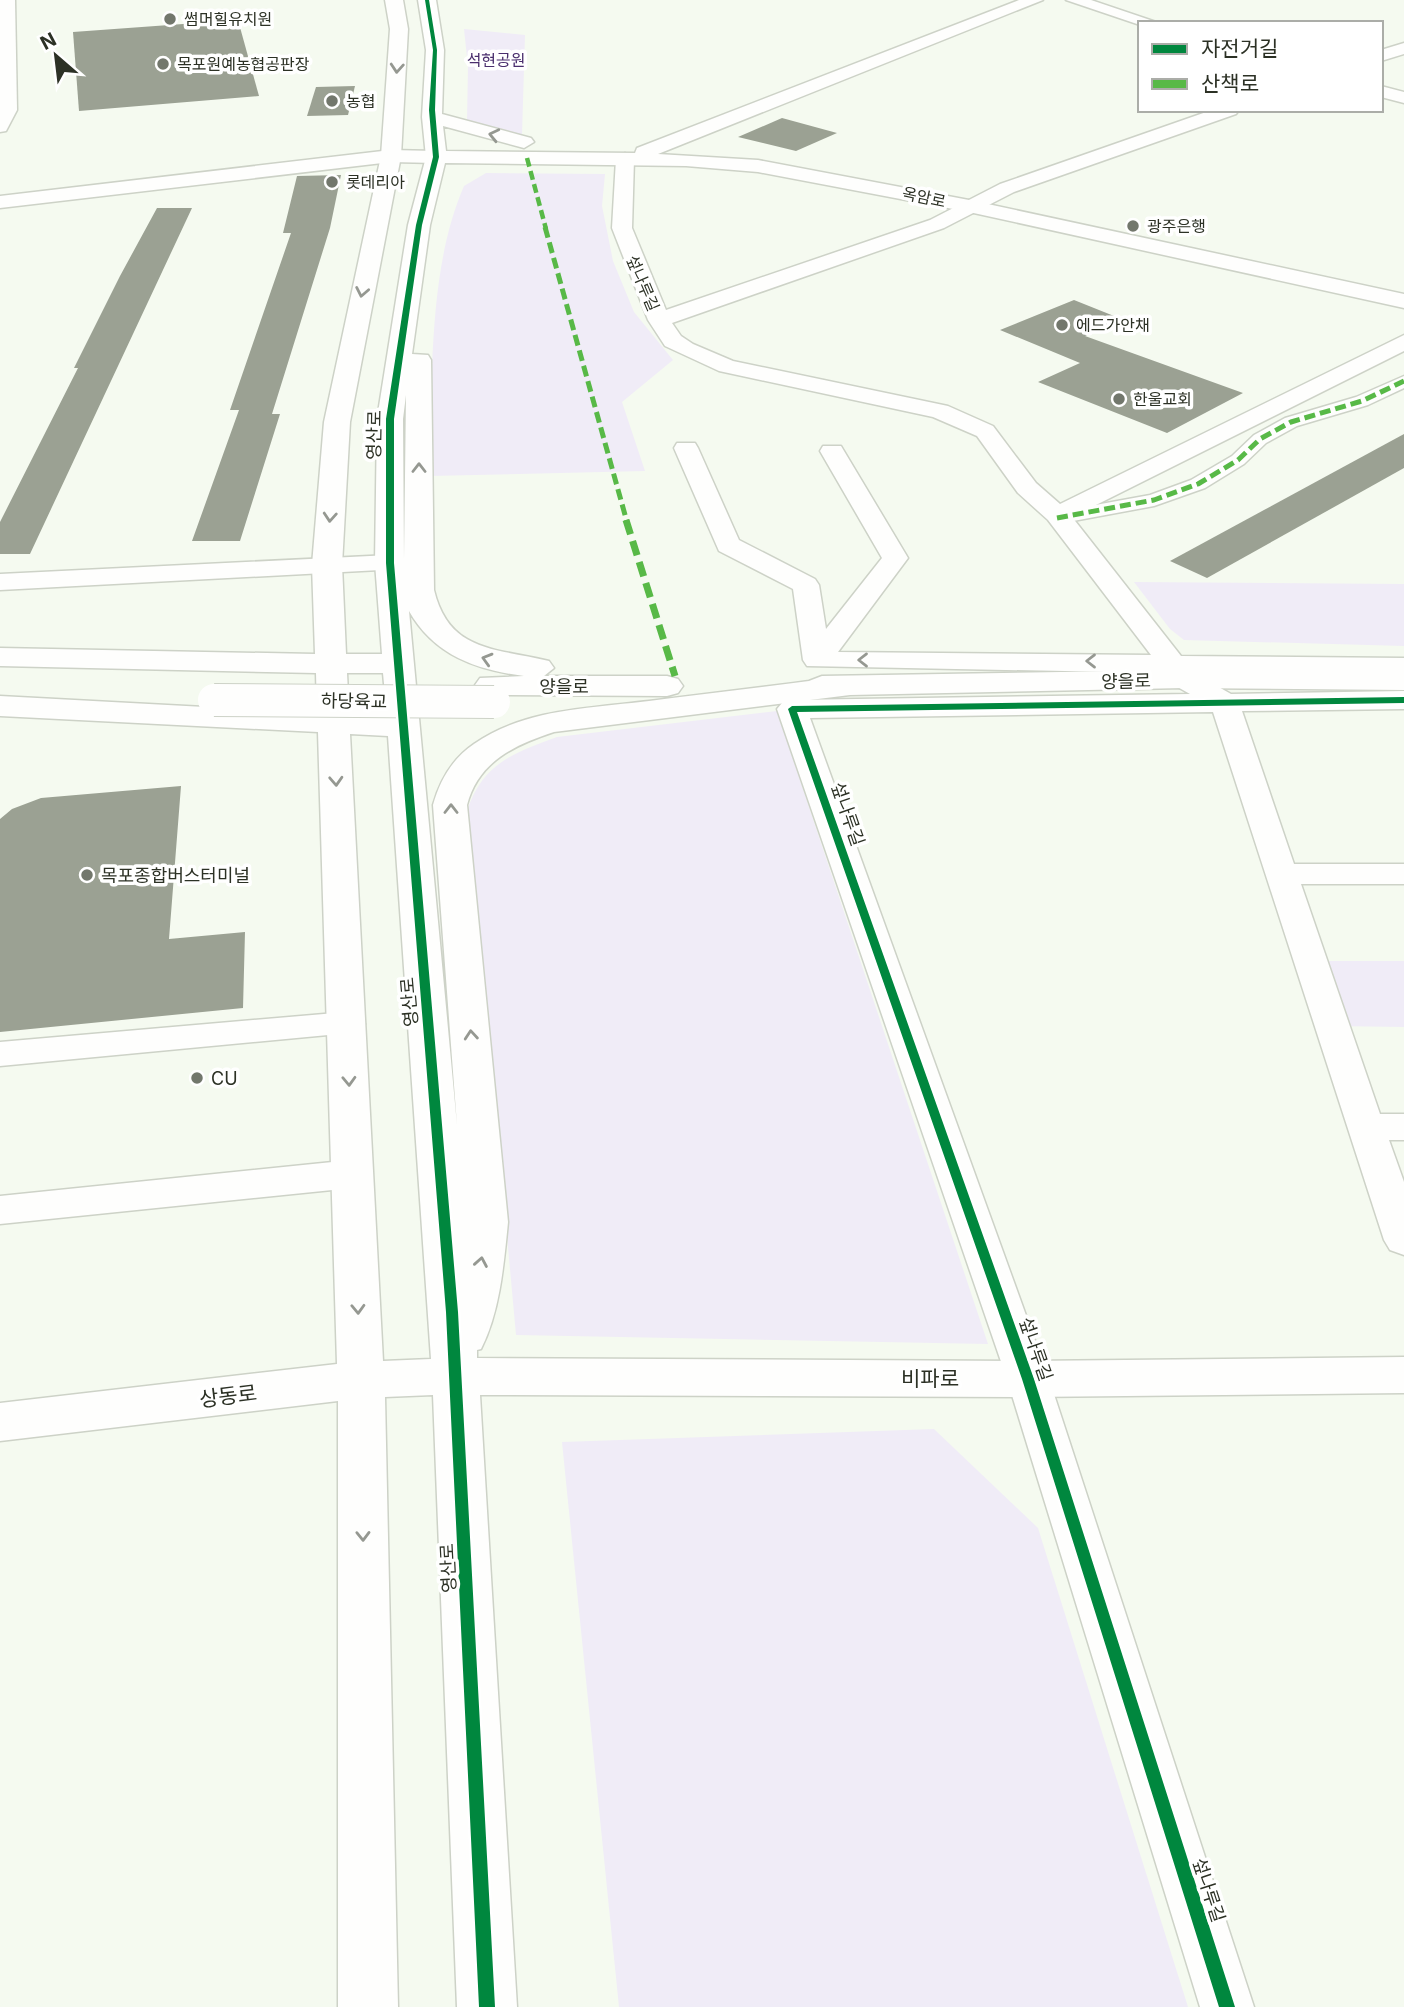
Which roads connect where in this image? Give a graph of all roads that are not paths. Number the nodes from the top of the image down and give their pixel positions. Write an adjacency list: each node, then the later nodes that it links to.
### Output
1 (7, 0): 13 (street)
2 (394, 0): 14 (street, 영산로, one-way to 14)
3 (427, 0): 12 (street, 영산로)
4 (1034, 0): 17 (street)
5 (1074, 0): 6 (street)
6 (1144, 21)
7 (1404, 48): 8 (street)
8 (1383, 56)
9 (1383, 92): 10 (street)
10 (1404, 98)
11 (1224, 112): 19 (street)
12 (432, 117): 15 (street, 영산로); 16 (street, one-way to 12)
13 (0, 127)
14 (391, 156): 15 (street); 18 (street); 29 (street, 영산로, one-way to 29)
15 (436, 157): 16 (street, 옥암로); 20 (street, 영산로)
16 (584, 158): 17 (street, 옥암로)
17 (625, 159): 19 (street, 옥암로); 22 (street, 섶나루길)
18 (0, 202)
19 (969, 206): 21 (street, 옥암로); 22 (street)
20 (419, 225): 28 (street, 영산로); 39 (street, one-way to 20)
21 (1404, 301)
22 (659, 320): 27 (street, 섶나루길)
23 (1404, 342): 27 (street)
24 (1404, 380): 27 (street)
25 (686, 448): 32 (street)
26 (832, 451): 32 (street)
27 (1057, 517): 37 (street, 섶나루길)
28 (390, 563): 29 (street); 34 (street, 영산로)
29 (327, 565): 30 (street); 33 (street, 영산로)
30 (0, 582)
31 (0, 657): 33 (street)
32 (817, 660): 37 (street, one-way to 32)
33 (331, 663): 34 (street); 46 (street, 영산로)
34 (399, 664): 47 (street, 영산로)
35 (1404, 667): 37 (street)
36 (0, 671): 41 (street)
37 (1177, 671): 38 (street, 양을로); 39 (street, 양을로); 44 (street)
38 (1404, 681)
39 (848, 686): 42 (street, 양을로); 58 (street, one-way to 39)
40 (0, 689): 41 (street)
41 (218, 691): 42 (street, 하당육교, bridge)
42 (493, 694)
43 (1404, 700): 44 (street)
44 (1224, 702): 48 (street); 59 (street, 섶나루길)
45 (0, 706): 46 (street)
46 (334, 725): 47 (street); 50 (street, 영산로, one-way to 50)
47 (404, 727): 58 (street, 영산로)
48 (1281, 874): 49 (street); 52 (street)
49 (1404, 874)
50 (347, 1024): 51 (street); 54 (street, 영산로, one-way to 54)
51 (0, 1054)
52 (1366, 1126): 53 (street); 56 (street)
53 (1404, 1127)
54 (352, 1174): 55 (street); 60 (street, 영산로, one-way to 60)
55 (0, 1210)
56 (1404, 1240)
57 (1404, 1375): 59 (street, 비파로)
58 (456, 1376): 59 (street, 비파로); 60 (street, 상동로); 63 (street, 영산로)
59 (1028, 1378): 64 (street, 섶나루길)
60 (361, 1380): 61 (street, 상동로); 62 (street, 영산로, one-way to 62)
61 (0, 1422)
62 (369, 2007)
63 (487, 2007)
64 (1227, 2007)

